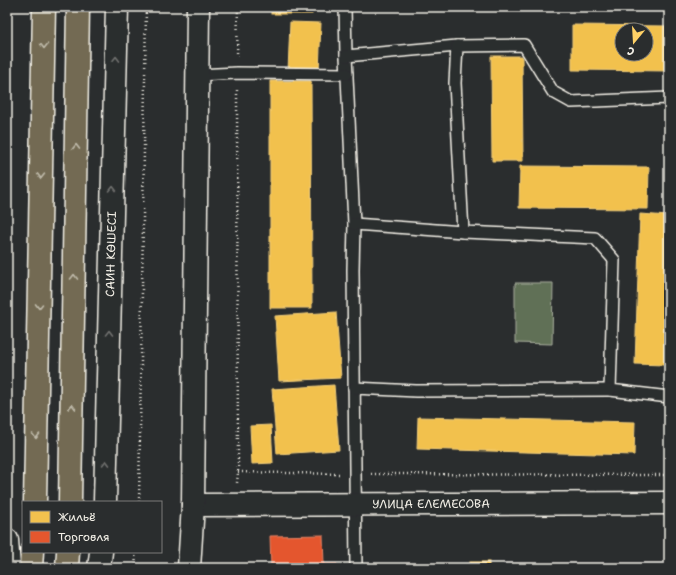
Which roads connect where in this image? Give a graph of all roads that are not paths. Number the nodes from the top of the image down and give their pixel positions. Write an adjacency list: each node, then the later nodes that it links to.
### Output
1 (44, 7): 16 (main road, one-way to 16)
2 (78, 7): 17 (main road, one-way to 2)
3 (117, 7): 18 (street, САИН КӨШЕСІ, one-way to 3)
4 (198, 7): 9 (street)
5 (344, 7): 7 (lane)
6 (457, 46): 7 (lane); 10 (lane); 12 (lane)
7 (346, 56): 8 (lane)
8 (347, 74): 9 (lane); 11 (lane)
9 (197, 75): 21 (street)
10 (669, 98)
11 (354, 224): 12 (lane); 13 (lane)
12 (463, 232): 14 (lane)
13 (354, 388): 14 (lane); 20 (lane)
14 (610, 390): 15 (lane)
15 (669, 397)
16 (35, 501)
17 (70, 501)
18 (105, 501)
19 (669, 503): 20 (street, УЛИЦА ЕЛЕМЕСОВА)
20 (356, 504): 21 (street, УЛИЦА ЕЛЕМЕСОВА); 31 (lane)
21 (193, 505): 30 (street)
22 (7, 540): 26 (street)
23 (32, 553): 27 (main road)
24 (68, 553): 28 (main road)
25 (101, 553): 29 (street)
26 (9, 568)
27 (31, 568)
28 (67, 568)
29 (99, 568)
30 (189, 568)
31 (356, 568)

